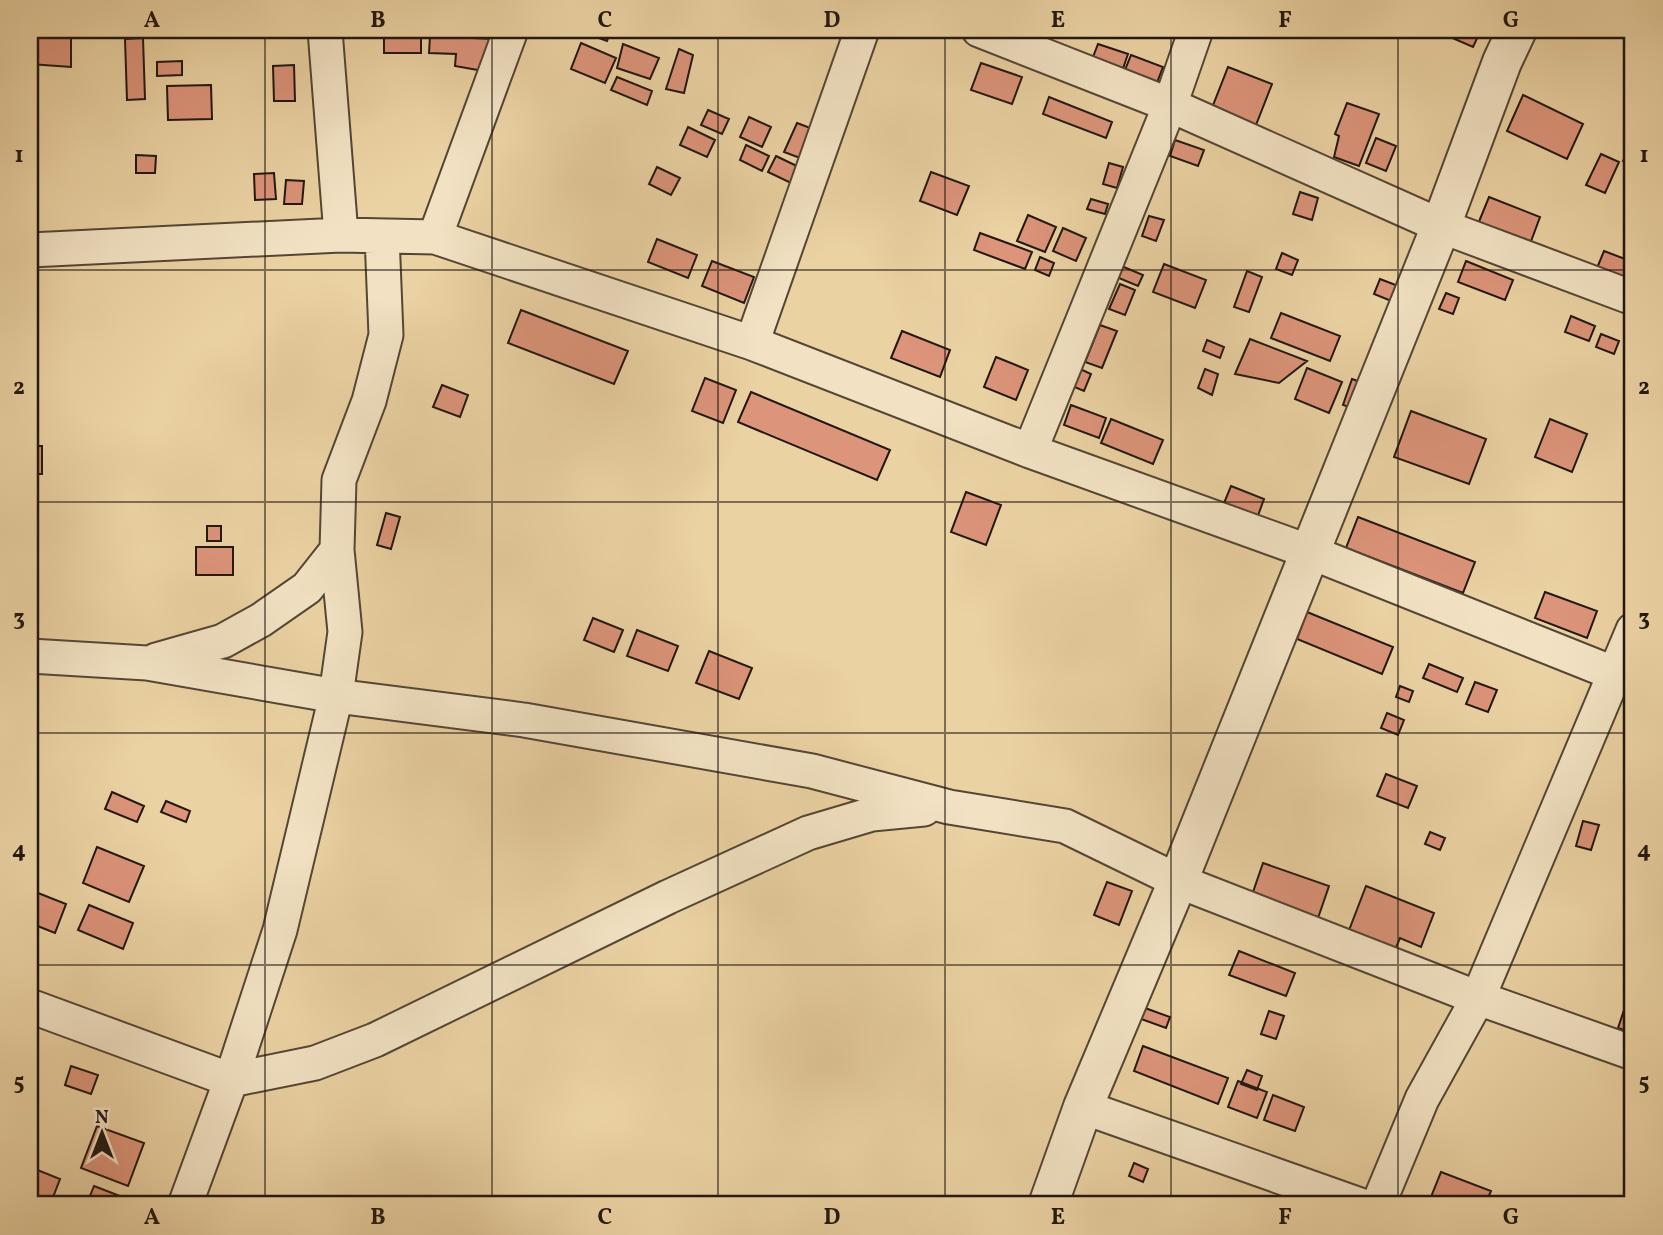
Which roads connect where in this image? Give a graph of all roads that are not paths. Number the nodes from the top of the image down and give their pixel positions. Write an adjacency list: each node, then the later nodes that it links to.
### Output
1 (325, 30): 9 (street)
2 (511, 30): 11 (street)
3 (862, 30): 14 (street)
4 (979, 30): 7 (street)
5 (1196, 30): 7 (street)
6 (1517, 30): 8 (street)
7 (1170, 105): 8 (street); 15 (street)
8 (1441, 226): 13 (street); 17 (street)
9 (341, 234): 10 (street); 12 (street)
10 (382, 236): 11 (street); 16 (street)
11 (435, 237): 14 (street)
12 (30, 250)
13 (1633, 298)
14 (752, 343): 15 (street)
15 (1030, 451): 17 (street)
16 (337, 550): 20 (street); 22 (street)
17 (1310, 552): 21 (street); 24 (street)
18 (1633, 630): 21 (street)
19 (30, 656): 20 (street)
20 (147, 663): 22 (street)
21 (1625, 677): 25 (street)
22 (336, 696): 23 (street); 28 (street)
23 (949, 807): 24 (street); 28 (street)
24 (1178, 881): 25 (street); 29 (street)
25 (1478, 998): 27 (street); 34 (street)
26 (30, 1006): 28 (street)
27 (1633, 1053)
28 (231, 1080): 31 (street)
29 (1083, 1108): 30 (street); 32 (street)
30 (1308, 1197): 33 (street)
31 (185, 1205)
32 (1048, 1205)
33 (1360, 1205)
34 (1378, 1205)

